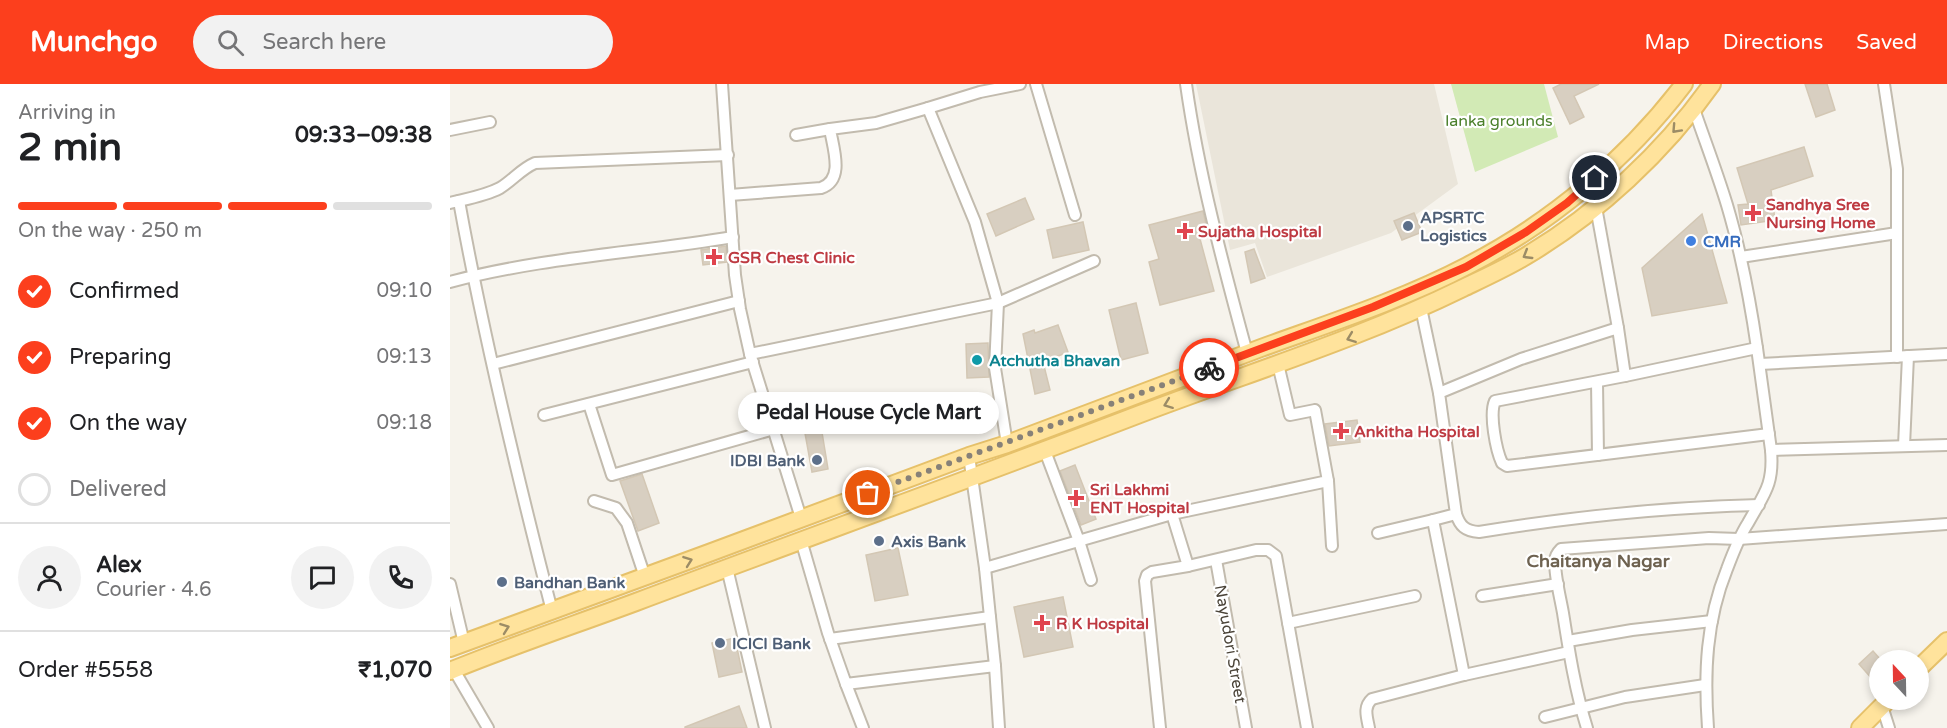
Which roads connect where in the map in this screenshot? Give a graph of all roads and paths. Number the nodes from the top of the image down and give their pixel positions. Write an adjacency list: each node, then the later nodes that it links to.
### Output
1 (722, 84): 14 (street)
2 (1020, 84): 8 (street)
3 (1036, 84): 18 (street)
4 (1186, 84): 30 (street)
5 (1684, 84): 30 (main road)
6 (1712, 84): 9 (main road)
7 (1884, 84): 19 (street)
8 (928, 108): 11 (street); 26 (street)
9 (1694, 109): 17 (main road, one-way to 17); 21 (street)
10 (490, 122): 12 (street)
11 (830, 129): 13 (street); 15 (street)
12 (450, 130)
13 (796, 135)
14 (728, 155): 15 (street); 16 (street)
15 (730, 195): 20 (street)
16 (455, 202): 23 (street)
17 (1596, 207): 27 (main road, one-way to 27); 28 (street)
18 (1076, 215)
19 (1897, 233): 21 (street); 32 (street)
20 (733, 237): 23 (street); 25 (street)
21 (1741, 257): 29 (street)
22 (1094, 261): 26 (street)
23 (473, 276): 24 (street); 34 (street)
24 (450, 282)
25 (739, 301): 33 (street); 34 (street)
26 (998, 303): 33 (street); 44 (street)
27 (1421, 308): 35 (main road, one-way to 35); 39 (street)
28 (1618, 328): 37 (street); 39 (street)
29 (1758, 348): 36 (street); 37 (street)
30 (1247, 353): 44 (main road)
31 (1947, 354): 32 (street)
32 (1902, 356): 36 (street); 46 (street)
33 (751, 358): 40 (street); 42 (street)
34 (493, 364): 75 (street)
35 (1278, 364): 48 (main road, one-way to 48); 52 (street)
36 (1760, 364): 43 (street)
37 (1625, 376): 38 (street)
38 (1597, 382): 49 (street); 49 (street)
39 (1438, 393): 56 (street)
40 (589, 404): 41 (street); 42 (street)
41 (544, 415)
42 (774, 429): 57 (street)
43 (1769, 434): 47 (street); 49 (street)
44 (1007, 444): 50 (main road)
45 (1947, 445): 46 (street)
46 (1904, 446): 47 (street)
47 (1771, 450): 54 (street)
48 (1045, 451): 51 (main road); 63 (street)
49 (1598, 455)
50 (969, 456): 51 (street); 57 (main road)
51 (973, 478): 62 (main road); 68 (street)
52 (1328, 481): 55 (street); 64 (street)
53 (594, 501): 69 (street)
54 (1759, 505): 56 (street); 61 (street)
55 (1172, 514): 63 (street); 66 (street)
56 (1456, 514): 58 (street)
57 (801, 518): 69 (main road, one-way to 57)
58 (1433, 520): 60 (street); 86 (street)
59 (1947, 524): 61 (street)
60 (1378, 533)
61 (1739, 539): 72 (street); 77 (street)
62 (801, 540): 67 (main road); 79 (street)
63 (1079, 541): 68 (street); 70 (street)
64 (1332, 546)
65 (1216, 560): 66 (street); 78 (street); 98 (street, Nayudori Street)
66 (1188, 566): 97 (street)
67 (727, 568): 85 (main road); 94 (street)
68 (985, 568): 76 (street)
69 (645, 577): 75 (main road)
70 (1091, 580)
71 (450, 584): 81 (street)
72 (1558, 584): 74 (street); 82 (street)
73 (1415, 596): 78 (street)
74 (1482, 596)
75 (552, 610): 81 (main road, one-way to 75)
76 (990, 617): 79 (street); 84 (street)
77 (1712, 621): 82 (street); 88 (street)
78 (1288, 623): 99 (street)
79 (830, 639): 87 (street)
80 (1947, 641): 83 (main road)
81 (457, 645)
82 (1568, 646): 86 (street); 89 (street)
83 (1929, 658)
84 (995, 666): 87 (street); 96 (street)
85 (452, 671): 93 (street)
86 (1464, 675): 100 (street)
87 (846, 684): 95 (street)
88 (1704, 685): 89 (street); 102 (street)
89 (1581, 708): 92 (street); 101 (street)
90 (1877, 710): 103 (main road)
91 (1886, 710): 104 (street)
92 (1545, 717)
93 (488, 728)
94 (765, 728)
95 (864, 728)
96 (999, 728)
97 (1160, 728)
98 (1246, 728)
99 (1307, 728)
100 (1369, 728)
101 (1587, 728)
102 (1708, 728)
103 (1860, 728)
104 (1889, 728)

